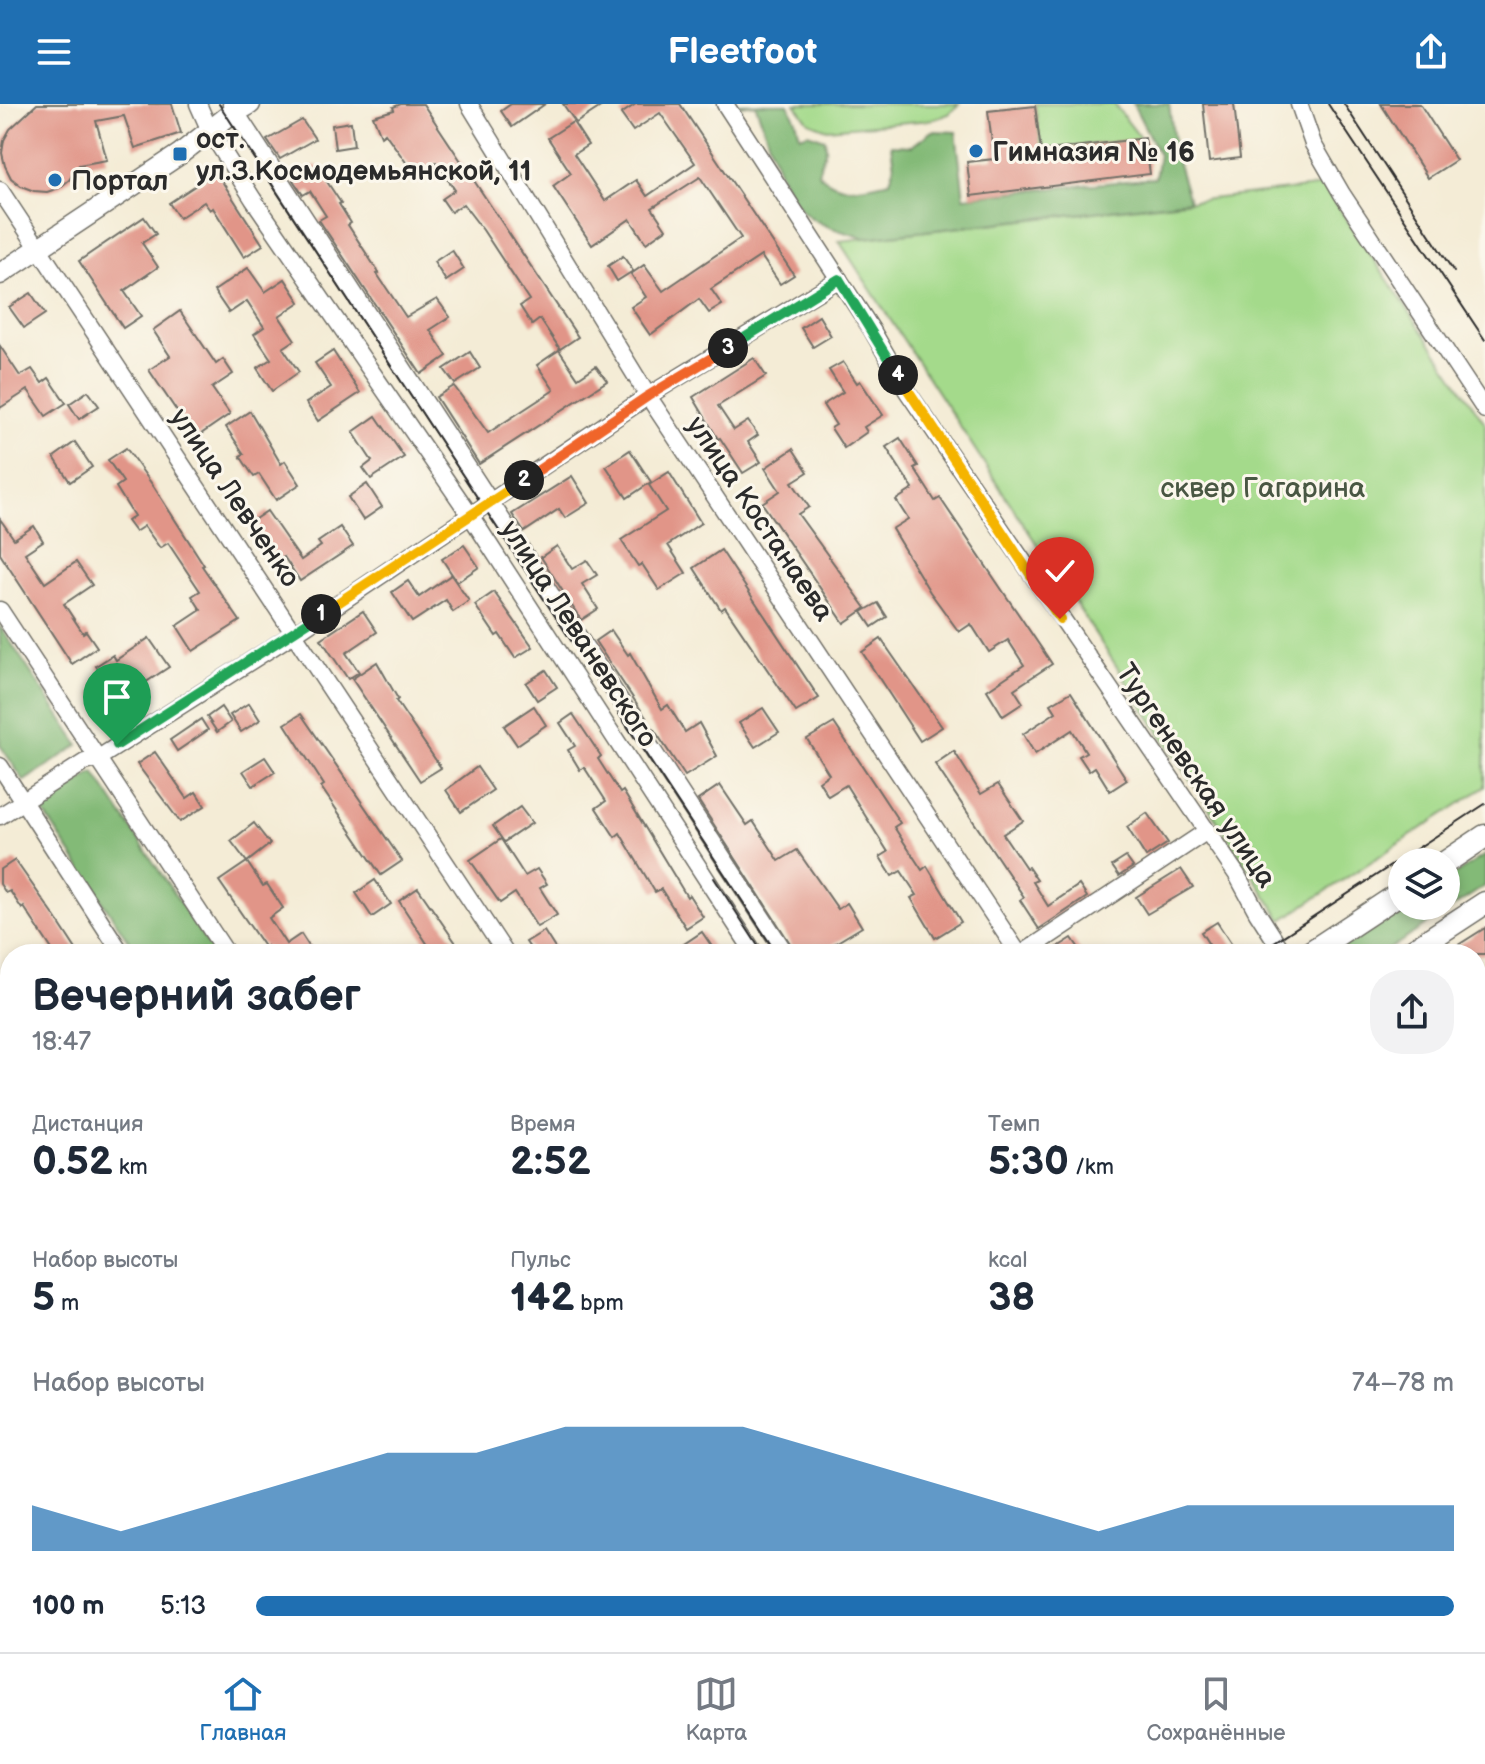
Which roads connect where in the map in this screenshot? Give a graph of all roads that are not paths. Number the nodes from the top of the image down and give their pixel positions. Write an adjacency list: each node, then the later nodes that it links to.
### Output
1 (198, 104): 6 (street, улица Леваневского)
2 (469, 104): 11 (street, улица Костанаева)
3 (725, 104): 10 (street, Тургеневская улица)
4 (1299, 104): 12 (street)
5 (238, 107): 6 (street); 13 (street, улица Леваневского)
6 (210, 131): 8 (street); 14 (street, улица Леваневского)
7 (0, 190): 8 (street, улица Левченко)
8 (41, 248): 9 (street); 16 (street, улица Левченко)
9 (0, 274)
10 (839, 279): 11 (street); 21 (street, Тургеневская улица)
11 (648, 396): 13 (street); 31 (street, улица Костанаева)
12 (1485, 410)
13 (492, 502): 14 (street); 30 (street, улица Леваневского)
14 (470, 515): 16 (street); 29 (street, улица Леваневского)
15 (0, 610): 17 (street)
16 (295, 633): 17 (street); 28 (street, улица Левченко)
17 (97, 759): 19 (street); 27 (street)
18 (0, 766): 19 (street)
19 (23, 801): 20 (street); 26 (street)
20 (0, 816)
21 (1207, 831): 32 (street); 33 (street, Тургеневская улица)
22 (1485, 836): 23 (main road)
23 (1460, 853)
24 (1388, 901): 34 (main road)
25 (1485, 903): 35 (main road)
26 (116, 944)
27 (220, 944)
28 (499, 944)
29 (749, 944)
30 (779, 944)
31 (1013, 944)
32 (1035, 944)
33 (1278, 944)
34 (1323, 944)
35 (1422, 944)

